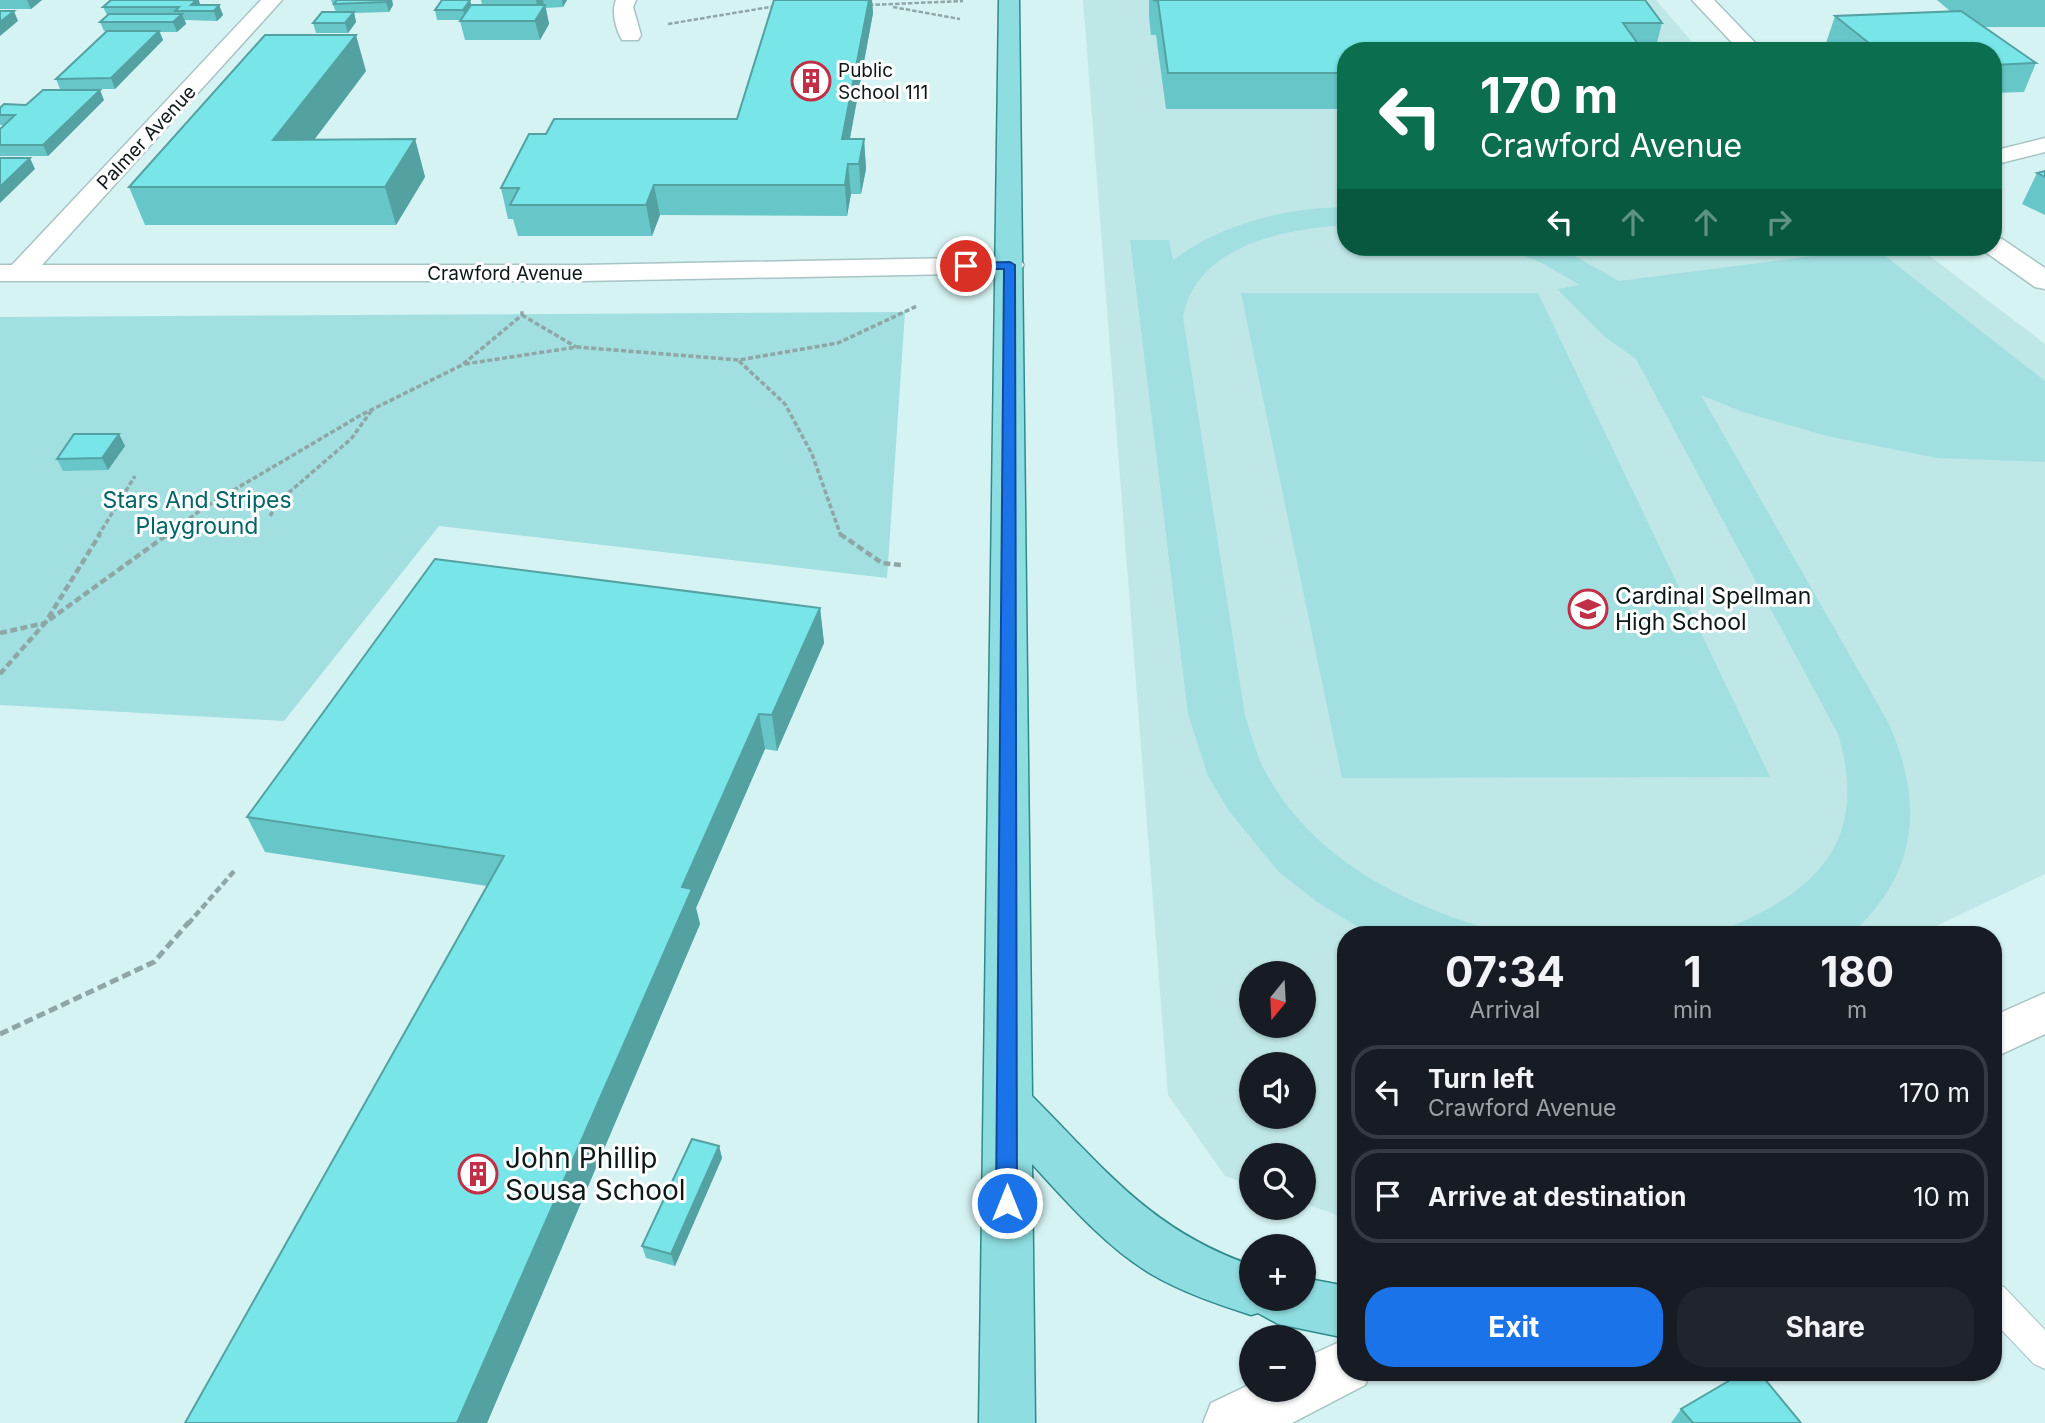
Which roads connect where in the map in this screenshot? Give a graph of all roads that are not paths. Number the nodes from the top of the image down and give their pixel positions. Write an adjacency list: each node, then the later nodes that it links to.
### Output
1 (272, 0): 11 (street, Palmer Avenue)
2 (626, 0): 5 (street)
3 (1009, 0): 10 (main road)
4 (1702, 0): 6 (street)
5 (629, 32)
6 (1743, 42)
7 (2045, 145): 8 (street)
8 (2002, 156)
9 (2002, 251): 12 (street)
10 (1010, 265): 11 (street, Crawford Avenue); 15 (main road)
11 (10, 274)
12 (2044, 279)
13 (2045, 1012): 14 (street)
14 (2002, 1034)
15 (1007, 1103): 16 (main road); 24 (main road)
16 (1239, 1285)
17 (1316, 1306): 19 (main road)
18 (2002, 1308): 20 (lane)
19 (1337, 1310)
20 (2045, 1353)
21 (1337, 1370): 22 (street)
22 (1316, 1381)
23 (1274, 1402): 25 (street)
24 (1007, 1423)
25 (1231, 1423)

